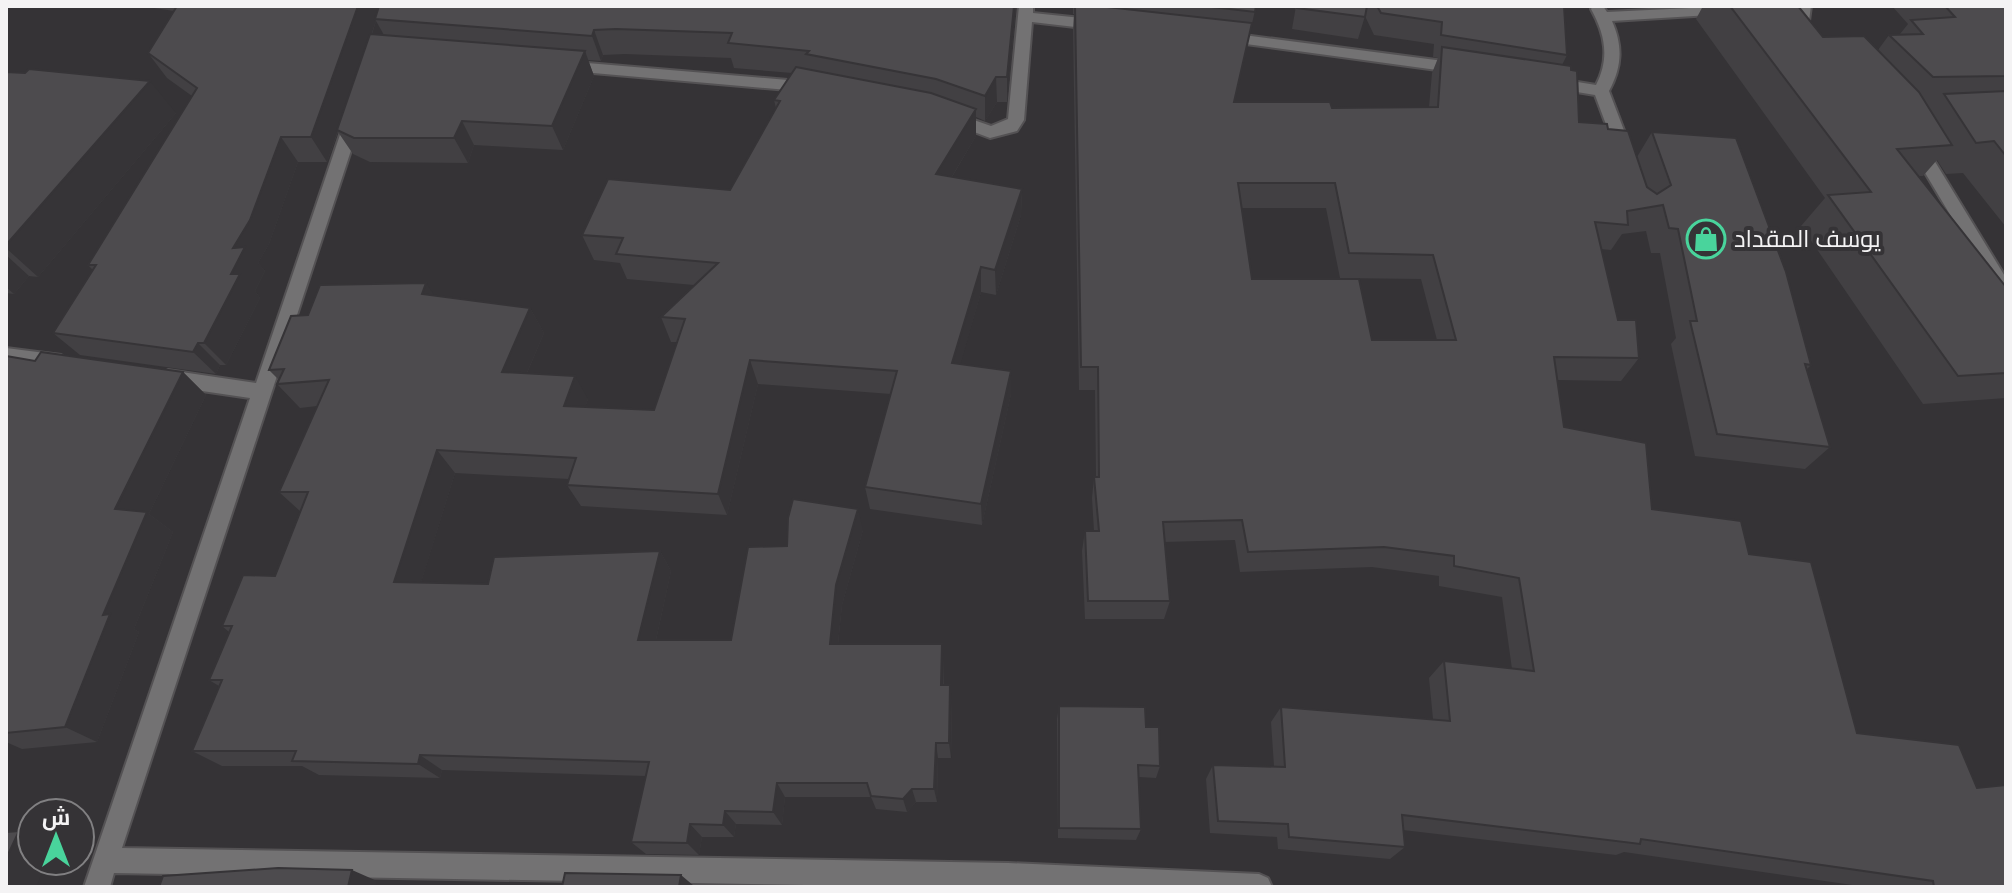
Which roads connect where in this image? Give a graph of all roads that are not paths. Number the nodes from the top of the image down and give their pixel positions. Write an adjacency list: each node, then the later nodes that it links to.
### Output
1 (1738, 8): 4 (street)
2 (1784, 8): 5 (street)
3 (1026, 12): 6 (street); 14 (street)
4 (1599, 12): 12 (street)
5 (1808, 18)
6 (1119, 27)
7 (1197, 34): 9 (street)
8 (552, 65): 11 (street)
9 (1476, 71)
10 (1539, 81): 12 (street)
11 (834, 91)
12 (1601, 91): 16 (street)
13 (362, 95): 21 (street)
14 (937, 112)
15 (1908, 131): 17 (street)
16 (1628, 165)
17 (2006, 293)
18 (6, 355): 19 (street)
19 (81, 366)
20 (142, 375): 21 (street)
21 (262, 392): 22 (street)
22 (106, 860): 23 (street); 24 (street)
23 (1007, 881): 25 (street)
24 (97, 887)
25 (1259, 887)

